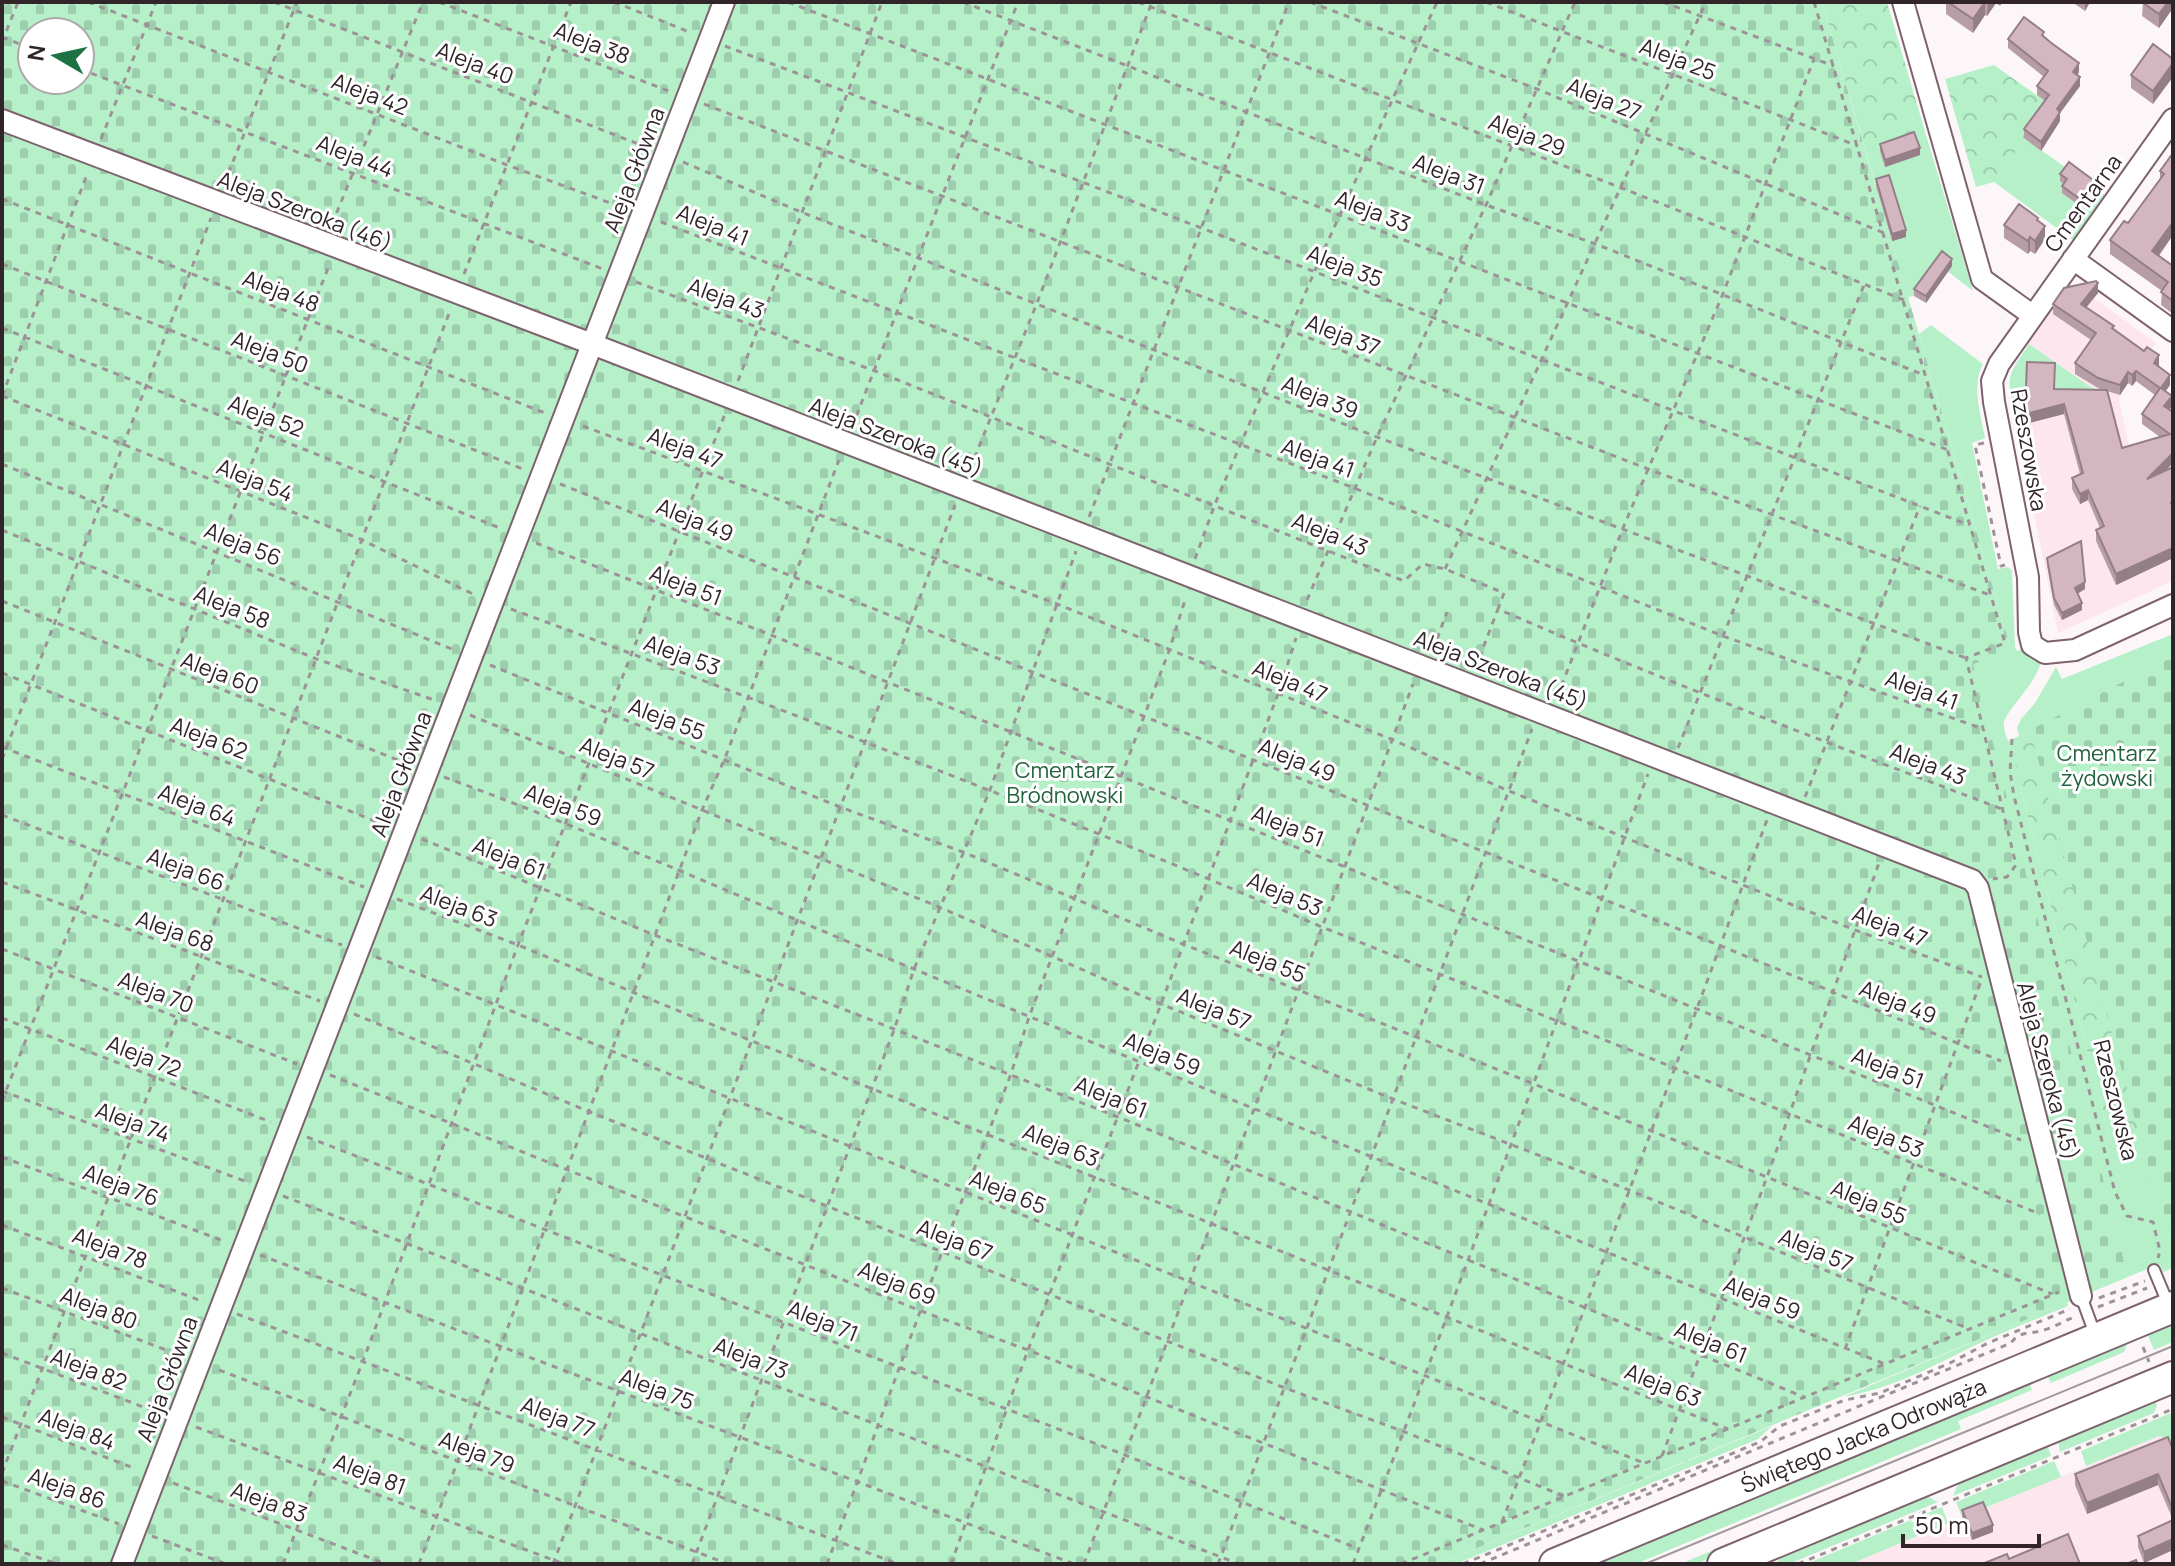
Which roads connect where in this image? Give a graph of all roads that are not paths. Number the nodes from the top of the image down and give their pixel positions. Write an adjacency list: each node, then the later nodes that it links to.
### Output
1 (724, 2): 8 (street, Aleja Główna)
2 (1903, 2): 6 (street)
3 (2173, 119): 5 (street, Cmentarna)
4 (2, 120): 8 (street, Aleja Szeroka (46))
5 (2073, 259): 6 (street, Cmentarna); 7 (street)
6 (2032, 315): 9 (street, Rzeszowska)
7 (2173, 331)
8 (601, 348): 11 (street, Aleja Szeroka (45)); 13 (street, Aleja Główna)
9 (2173, 605)
10 (2162, 1289): 11 (main road, Świętego Jacka Odrowąża)
11 (2085, 1307): 14 (main road, Świętego Jacka Odrowąża)
12 (2173, 1377): 15 (main road)
13 (122, 1564)
14 (1555, 1564)
15 (1723, 1564)

